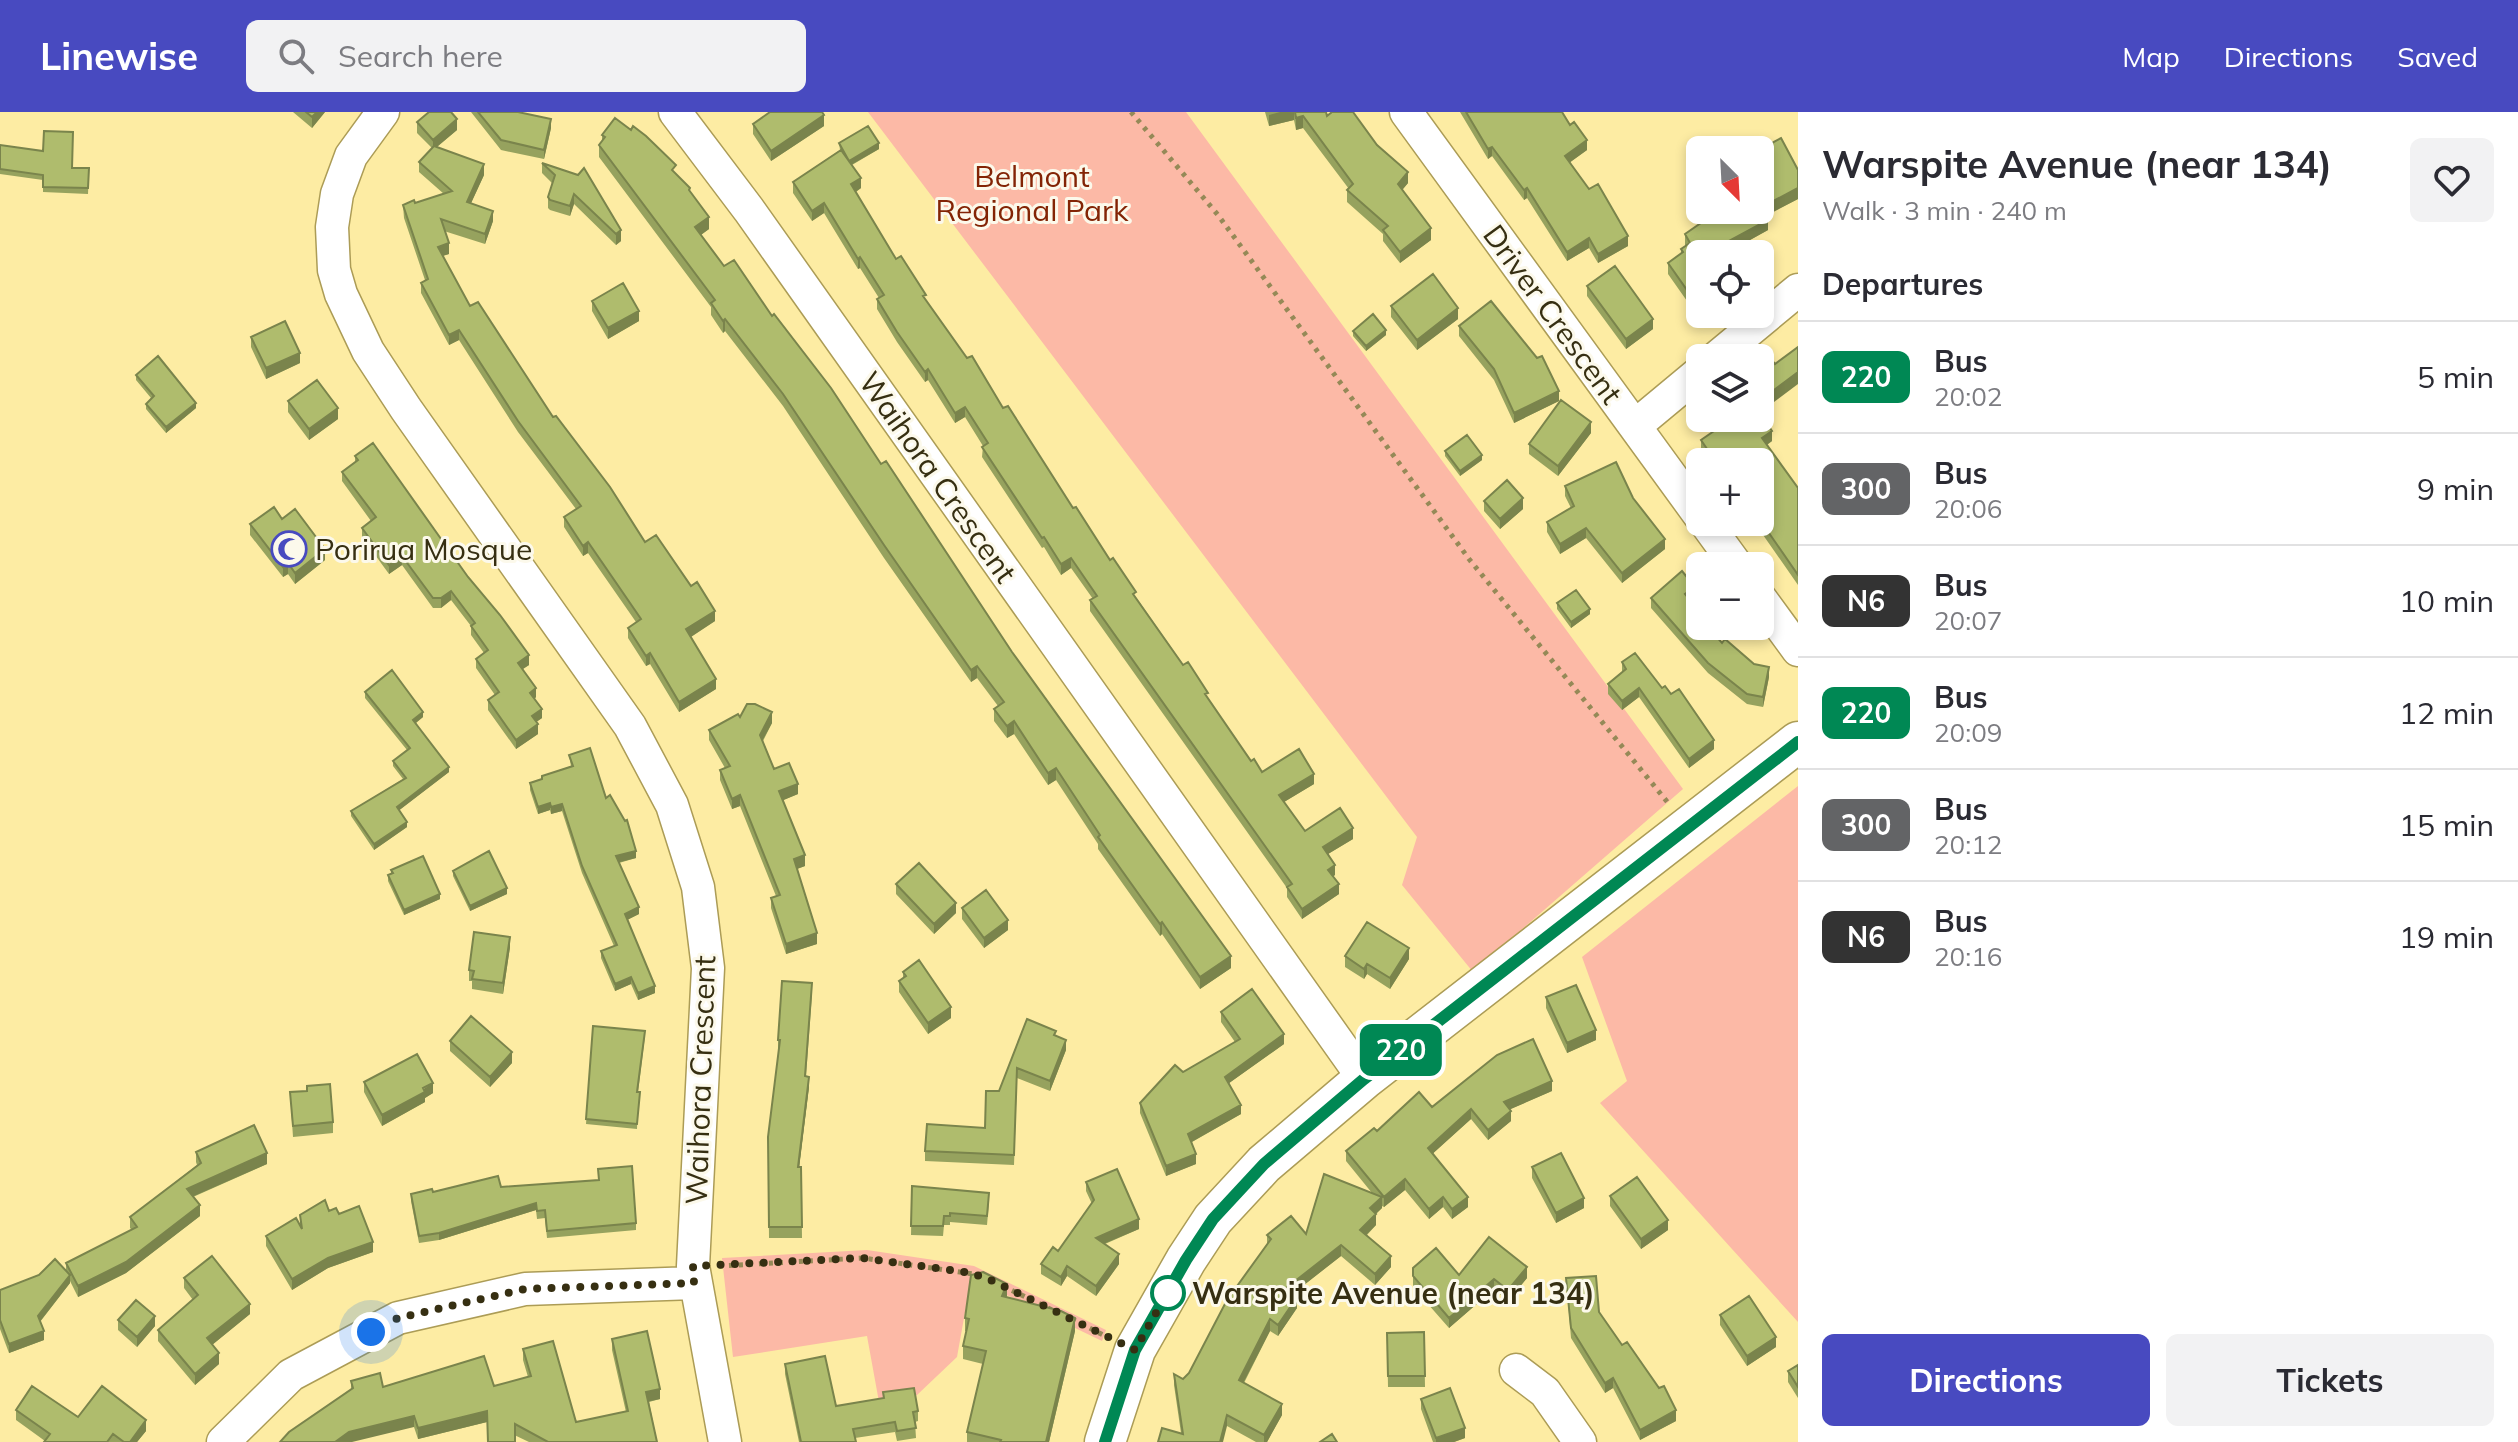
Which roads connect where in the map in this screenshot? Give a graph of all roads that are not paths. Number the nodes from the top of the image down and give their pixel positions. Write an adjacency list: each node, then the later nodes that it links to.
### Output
1 (383, 112): 13 (street, Waihora Crescent)
2 (675, 112): 12 (street, Waihora Crescent)
3 (1406, 112): 7 (street, Driver Crescent)
4 (1798, 290): 5 (street)
5 (1733, 344)
6 (1686, 384): 7 (street)
7 (1635, 426): 8 (street, Driver Crescent)
8 (1686, 497)
9 (1774, 617): 10 (street)
10 (1798, 650)
11 (1798, 742): 12 (main road)
12 (1364, 1079): 17 (main road)
13 (694, 1275): 15 (street); 16 (street, Waihora Crescent)
14 (1516, 1370): 18 (street)
15 (223, 1442)
16 (725, 1442)
17 (1105, 1442)
18 (1580, 1442)

